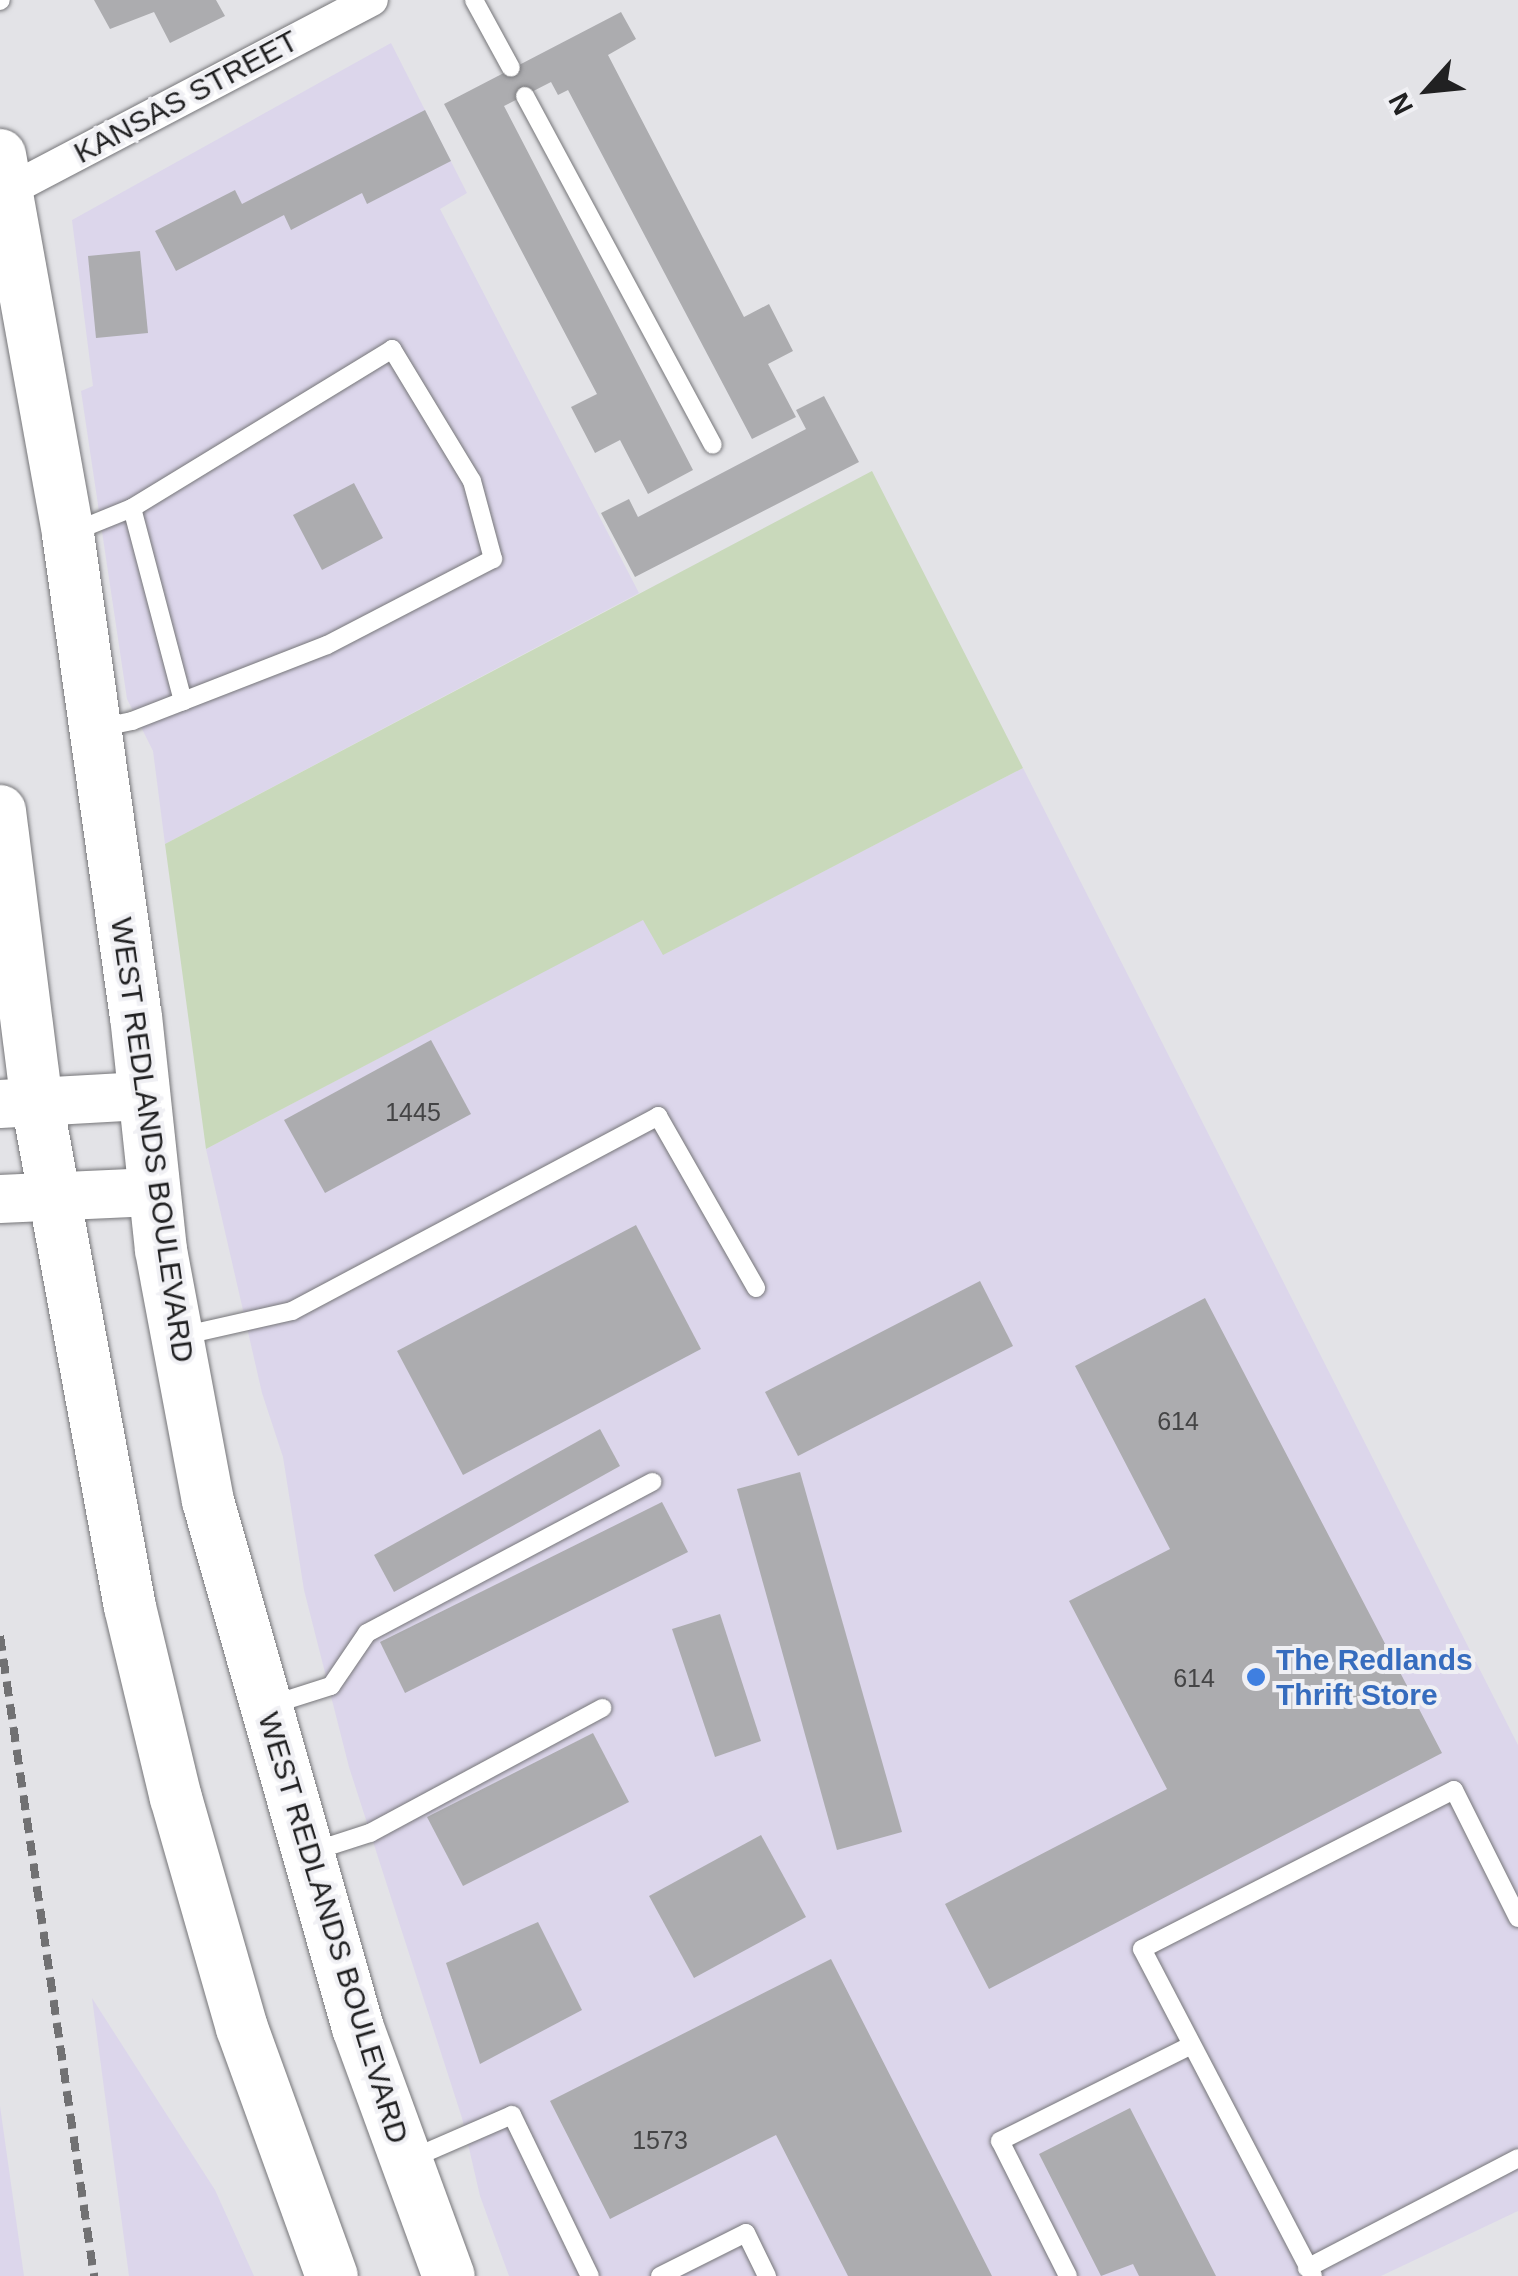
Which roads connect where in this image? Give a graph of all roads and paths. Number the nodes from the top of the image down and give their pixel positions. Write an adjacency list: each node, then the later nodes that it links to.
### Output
1 (372, 0): 5 (street, KANSAS STREET)
2 (474, 0): 3 (lane)
3 (511, 68)
4 (525, 96): 6 (lane)
5 (2, 180): 8 (main road, WEST REDLANDS BOULEVARD)
6 (713, 445)
7 (132, 508): 8 (lane); 9 (lane); 9 (lane)
8 (68, 534): 10 (main road, WEST REDLANDS BOULEVARD)
9 (183, 701): 10 (lane)
10 (95, 729): 12 (main road, WEST REDLANDS BOULEVARD)
11 (0, 811): 13 (main road)
12 (142, 1096): 13 (main road); 14 (main road, WEST REDLANDS BOULEVARD)
13 (18, 1103): 15 (main road)
14 (153, 1192): 15 (main road); 18 (main road, WEST REDLANDS BOULEVARD)
15 (54, 1198): 16 (main road); 28 (main road)
16 (0, 1199)
17 (756, 1288): 18 (lane)
18 (176, 1337): 20 (main road, WEST REDLANDS BOULEVARD)
19 (652, 1482): 20 (lane)
20 (264, 1708): 22 (main road, WEST REDLANDS BOULEVARD)
21 (602, 1708): 22 (lane)
22 (305, 1854): 26 (main road, WEST REDLANDS BOULEVARD)
23 (1518, 1918): 24 (lane)
24 (1190, 2046): 27 (lane); 33 (lane)
25 (1518, 2158): 27 (lane)
26 (407, 2160): 29 (main road, WEST REDLANDS BOULEVARD); 30 (lane)
27 (1310, 2272)
28 (332, 2276)
29 (449, 2276)
30 (590, 2276)
31 (660, 2276): 32 (lane)
32 (768, 2276)
33 (1068, 2276)

